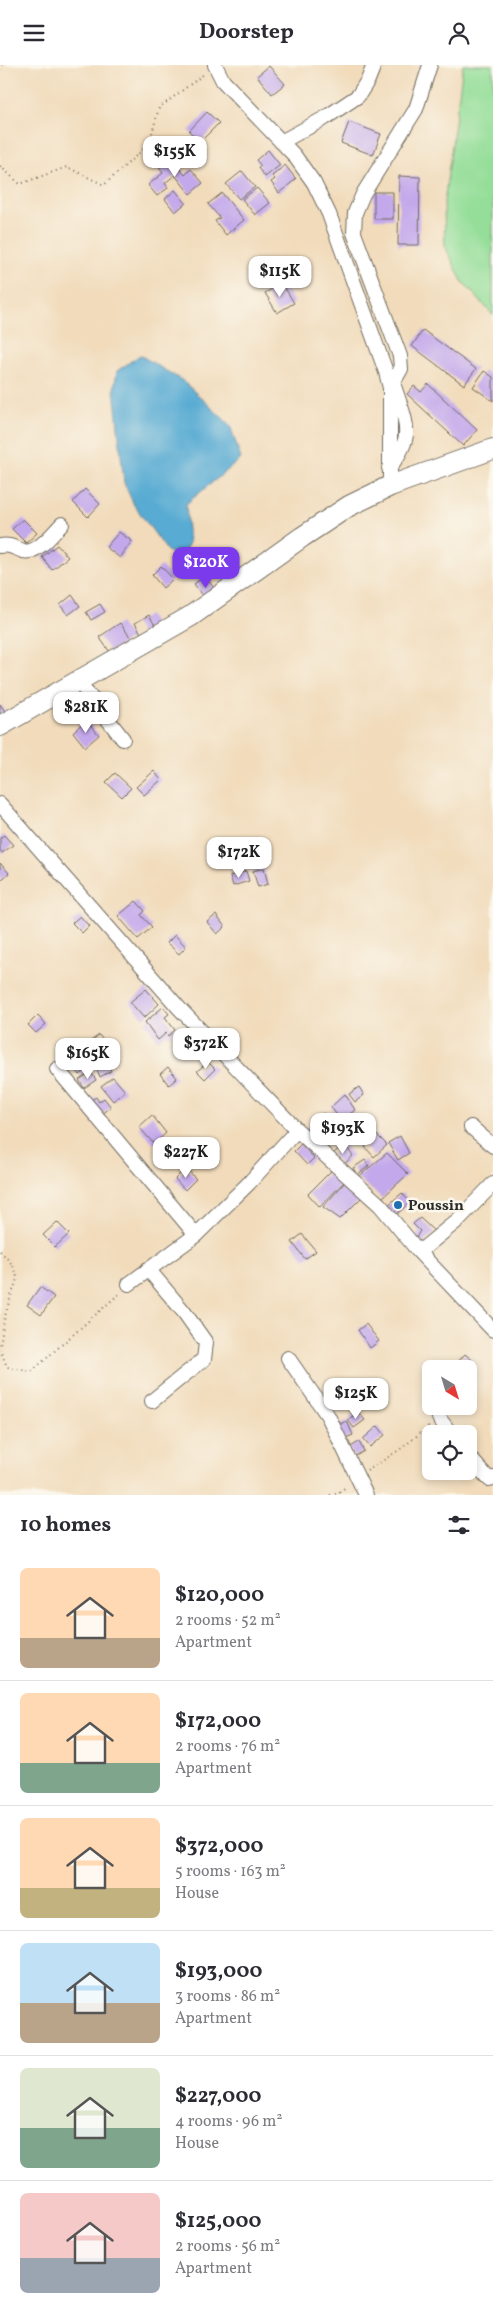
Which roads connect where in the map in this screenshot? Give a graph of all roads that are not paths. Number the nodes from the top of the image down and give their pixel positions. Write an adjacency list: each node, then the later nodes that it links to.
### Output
1 (215, 65): 4 (street)
2 (374, 65): 4 (street)
3 (430, 65): 5 (street)
4 (281, 142): 5 (street)
5 (390, 382): 7 (street)
6 (493, 449): 7 (street)
7 (390, 477): 10 (street)
8 (62, 524): 9 (street)
9 (0, 546)
10 (78, 681): 11 (street); 12 (street)
11 (0, 726)
12 (123, 739)
13 (0, 804): 16 (street)
14 (57, 1069): 19 (street)
15 (471, 1127): 17 (street)
16 (297, 1130): 19 (street); 20 (street)
17 (493, 1146)
18 (493, 1185): 20 (street)
19 (196, 1235): 21 (street)
20 (419, 1252): 23 (street)
21 (148, 1269): 22 (street); 25 (street)
22 (129, 1284)
23 (493, 1330)
24 (288, 1359): 30 (street)
25 (152, 1401)
26 (439, 1418): 27 (street)
27 (444, 1425)
28 (477, 1466): 29 (street)
29 (493, 1478)
30 (366, 1495)

